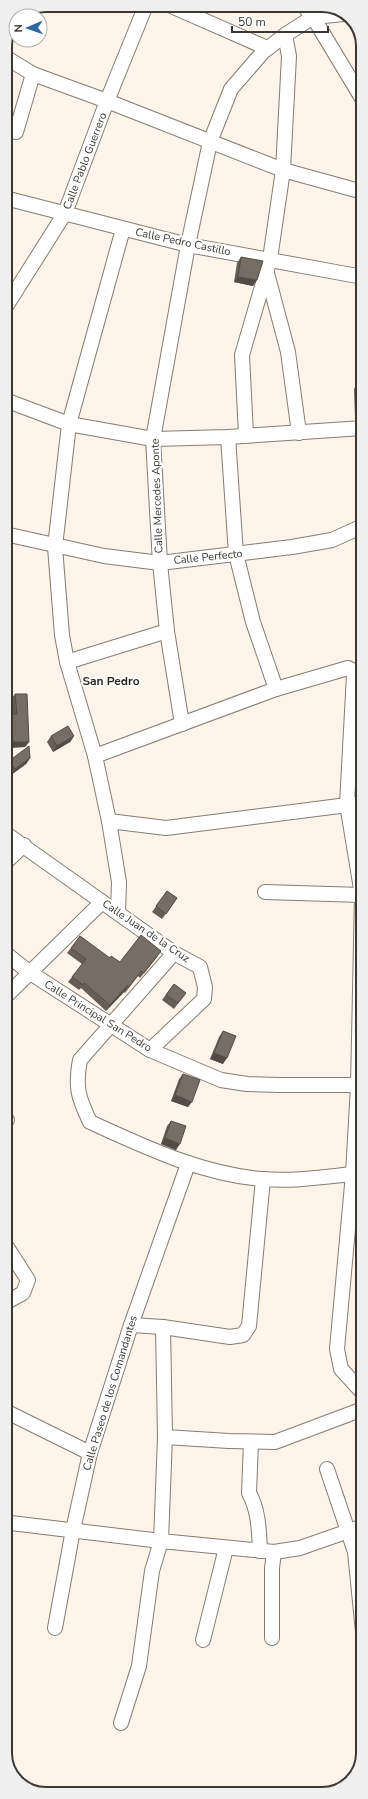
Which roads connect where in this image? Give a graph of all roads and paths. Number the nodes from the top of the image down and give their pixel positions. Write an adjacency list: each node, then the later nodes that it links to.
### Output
1 (143, 12): 11 (street, Calle Pablo Guerrero)
2 (185, 12): 7 (street)
3 (309, 12): 5 (street)
4 (335, 15): 5 (street)
5 (313, 17): 6 (street, Calle Mercedes Aponte); 10 (street)
6 (285, 34): 7 (street, Calle Mercedes Aponte); 14 (street)
7 (267, 48): 13 (street, Calle Mercedes Aponte)
8 (12, 61): 9 (street)
9 (33, 74): 11 (street); 12 (street)
10 (356, 88)
11 (108, 101): 13 (street); 17 (street, Calle Pablo Guerrero)
12 (12, 131)
13 (210, 142): 14 (street); 19 (street, Calle Mercedes Aponte)
14 (283, 170): 15 (street); 20 (street)
15 (356, 190)
16 (12, 200): 17 (street, Calle Pedro Castillo)
17 (65, 214): 18 (street, Calle Pedro Castillo); 22 (street, Calle Pablo Guerrero)
18 (123, 229): 19 (street, Calle Pedro Castillo); 24 (street)
19 (188, 245): 20 (street, Calle Pedro Castillo); 29 (street, Calle Mercedes Aponte)
20 (268, 266): 21 (street, Calle Pedro Castillo); 26 (street); 27 (street)
21 (356, 276)
22 (12, 297)
23 (12, 403): 24 (street)
24 (69, 424): 29 (street); 32 (street)
25 (356, 428): 26 (street)
26 (299, 432): 27 (street)
27 (246, 435): 28 (street)
28 (228, 437): 29 (street); 33 (street)
29 (153, 439): 34 (street, Calle Mercedes Aponte)
30 (356, 529): 33 (street, Calle Perfecto)
31 (12, 536): 32 (street, Calle Perfecto)
32 (55, 547): 34 (street, Calle Perfecto); 36 (street)
33 (236, 554): 34 (street, Calle Perfecto); 38 (street)
34 (160, 563): 35 (street, Calle Mercedes Aponte)
35 (167, 631): 36 (street); 39 (street, Calle Mercedes Aponte)
36 (67, 662): 40 (street)
37 (354, 669): 38 (street); 42 (street)
38 (276, 689): 39 (street)
39 (182, 724): 40 (street)
40 (95, 756): 43 (street)
41 (356, 803): 42 (street)
42 (347, 804): 43 (street); 47 (street)
43 (109, 821): 51 (street)
44 (12, 837): 45 (street, Calle Juan de la Cruz)
45 (24, 845): 46 (street); 50 (street, Calle Juan de la Cruz)
46 (12, 856)
47 (356, 859)
48 (265, 892): 49 (street)
49 (356, 895)
50 (102, 902): 51 (street, Calle Juan de la Cruz); 54 (street)
51 (118, 913): 52 (street, Calle Juan de la Cruz)
52 (174, 953): 56 (street); 57 (street, Calle Juan de la Cruz)
53 (12, 959): 54 (street, Calle Principal San Pedro)
54 (29, 972): 55 (street); 56 (street, Calle Principal San Pedro)
55 (12, 990)
56 (110, 1025): 57 (street, Calle Principal San Pedro); 59 (street)
57 (150, 1050): 58 (street, Calle Principal San Pedro)
58 (356, 1086)
59 (188, 1164): 61 (street); 65 (street, Calle Paseo de los Comandantes)
60 (356, 1173): 61 (street)
61 (263, 1179): 66 (street)
62 (356, 1190): 67 (street)
63 (12, 1255): 64 (street)
64 (12, 1299)
65 (131, 1325): 66 (street); 72 (street, Calle Paseo de los Comandantes)
66 (163, 1327): 70 (street)
67 (356, 1385)
68 (356, 1412): 71 (street)
69 (12, 1414): 72 (street)
70 (165, 1437): 71 (street); 78 (street)
71 (250, 1442): 80 (street)
72 (90, 1453): 76 (street, Calle Paseo de los Comandantes)
73 (327, 1469): 77 (street)
74 (12, 1522): 76 (street)
75 (356, 1528): 77 (street)
76 (73, 1530): 78 (street); 83 (street, Calle Paseo de los Comandantes)
77 (348, 1531): 81 (street); 82 (street)
78 (161, 1541): 79 (street); 86 (street)
79 (226, 1548): 80 (street); 85 (street)
80 (260, 1551): 81 (street)
81 (274, 1552): 84 (street)
82 (356, 1562)
83 (55, 1628)
84 (272, 1638)
85 (204, 1640)
86 (121, 1723)

